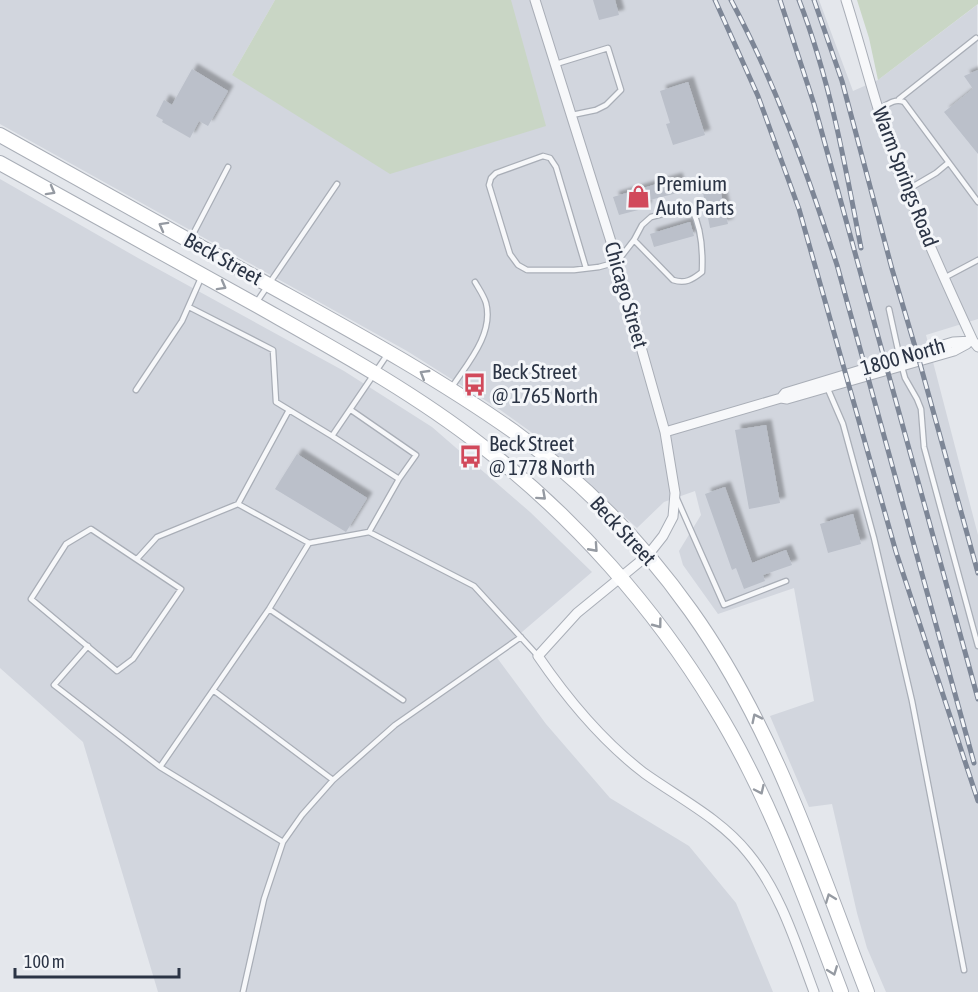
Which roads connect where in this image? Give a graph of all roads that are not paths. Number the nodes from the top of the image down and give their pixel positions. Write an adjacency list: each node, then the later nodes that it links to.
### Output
1 (535, 0): 4 (street, Chicago Street)
2 (846, 0): 6 (street, Warm Springs Road)
3 (976, 38): 5 (lane)
4 (556, 64): 7 (street, Chicago Street); 7 (lane)
5 (899, 99): 6 (lane); 10 (lane)
6 (878, 110): 13 (street, Warm Springs Road)
7 (572, 115): 18 (street, Chicago Street)
8 (0, 135): 15 (main road, Beck Street, one-way to 8)
9 (0, 163): 20 (main road, Beck Street, one-way to 20)
10 (948, 163): 13 (lane); 14 (lane)
11 (228, 167): 15 (lane)
12 (337, 184): 23 (lane)
13 (907, 190): 21 (street, Warm Springs Road)
14 (978, 202)
15 (189, 240): 23 (main road, Beck Street)
16 (634, 240): 16 (lane); 18 (lane)
17 (978, 260): 21 (lane)
18 (617, 262): 19 (lane); 37 (street, Chicago Street)
19 (586, 268): 19 (lane)
20 (202, 275): 24 (main road, Beck Street, one-way to 24); 25 (lane)
21 (944, 278): 27 (street, Warm Springs Road)
22 (475, 282): 33 (lane)
23 (268, 284): 24 (lane); 28 (main road, Beck Street)
24 (255, 305): 30 (main road, Beck Street)
25 (189, 307): 32 (lane); 35 (lane)
26 (888, 309): 29 (lane)
27 (975, 344): 29 (street, 1800 North)
28 (388, 353): 30 (lane); 33 (main road, Beck Street, one-way to 28)
29 (901, 362): 31 (street, 1800 North); 34 (street, 1800 North); 51 (lane)
30 (374, 374): 36 (lane); 46 (main road, Beck Street, one-way to 46)
31 (827, 387): 34 (street, 1800 North); 58 (lane)
32 (136, 390)
33 (450, 390): 44 (main road, Beck Street)
34 (781, 398): 37 (street, 1800 North)
35 (289, 410): 38 (lane); 41 (lane)
36 (351, 410): 38 (lane); 39 (lane)
37 (665, 432): 40 (street, Chicago Street)
38 (332, 436): 39 (lane)
39 (399, 480): 42 (lane)
40 (675, 493): 44 (street, Chicago Street); 47 (lane)
41 (238, 504): 43 (lane); 45 (lane)
42 (369, 532): 43 (lane); 49 (lane)
43 (309, 543): 48 (lane)
44 (648, 555): 46 (street, Chicago Street); 62 (main road, Beck Street, one-way to 44)
45 (137, 559): 50 (lane); 50 (lane)
46 (622, 578): 52 (street, Chicago Street); 61 (main road, Beck Street, one-way to 61)
47 (786, 581)
48 (269, 609): 53 (lane); 54 (lane)
49 (521, 637): 52 (lane); 56 (lane)
50 (88, 646): 55 (lane)
51 (978, 646)
52 (538, 656): 60 (street)
53 (213, 690): 55 (lane); 56 (lane)
54 (403, 700)
55 (160, 767): 57 (lane)
56 (333, 780): 57 (lane)
57 (283, 842): 59 (lane)
58 (964, 970)
59 (243, 992)
60 (814, 992)
61 (841, 992)
62 (867, 992)

